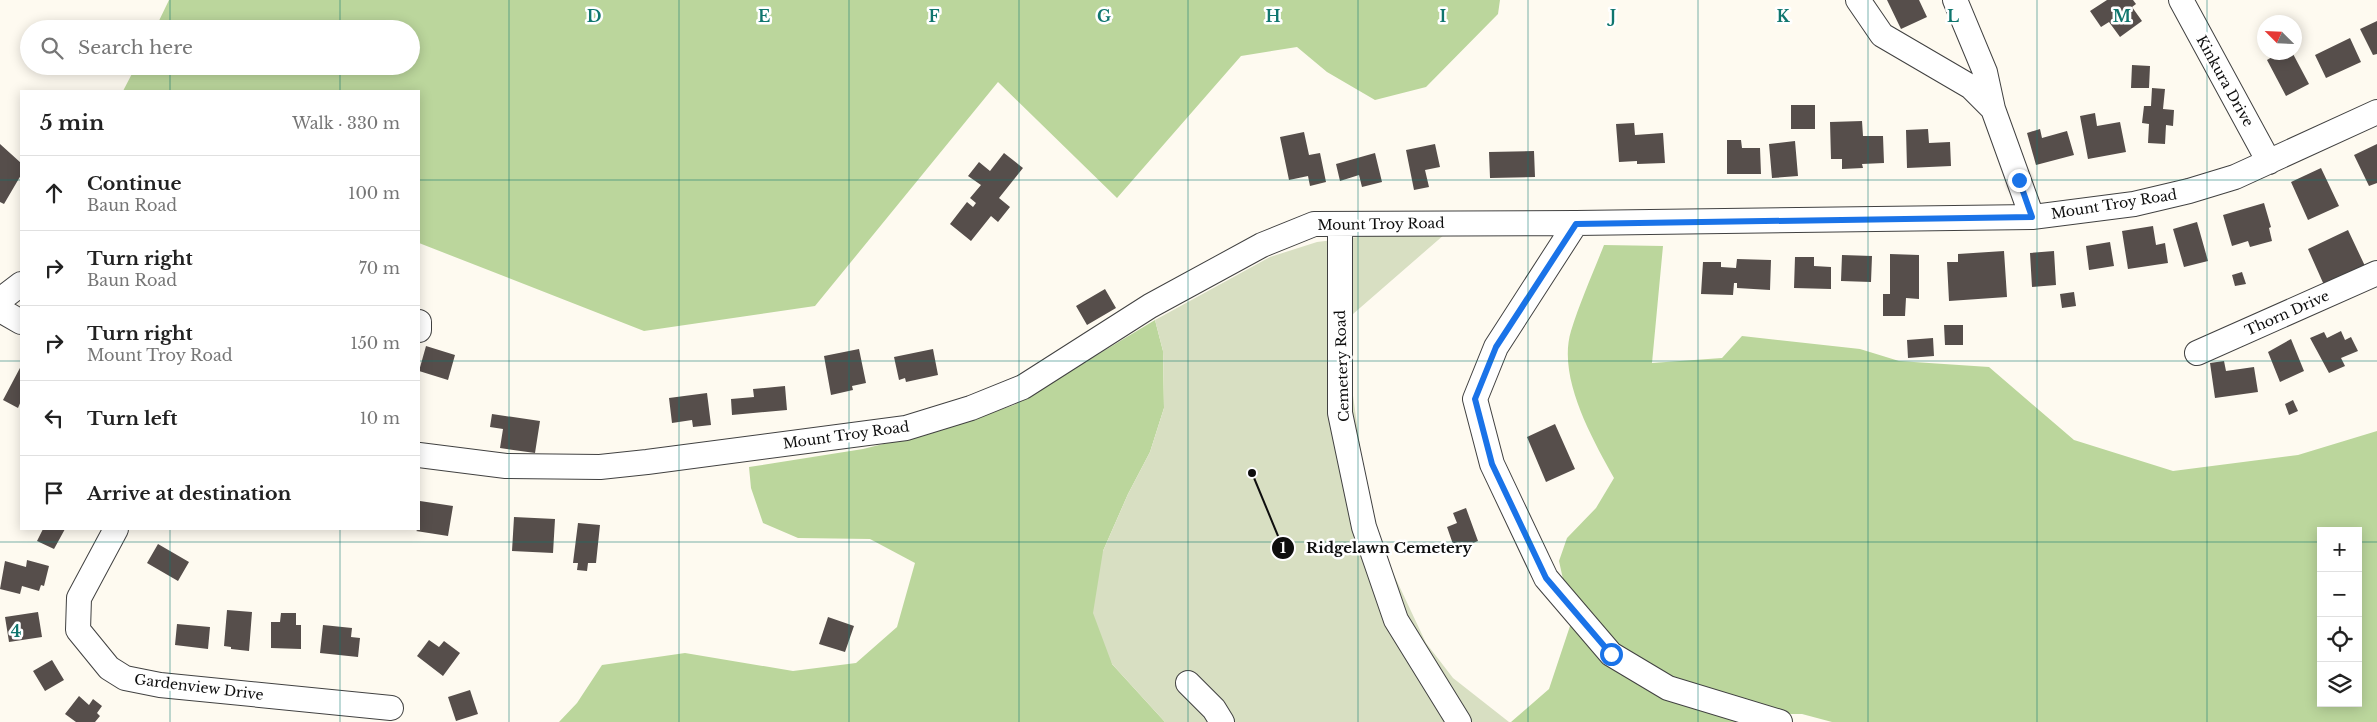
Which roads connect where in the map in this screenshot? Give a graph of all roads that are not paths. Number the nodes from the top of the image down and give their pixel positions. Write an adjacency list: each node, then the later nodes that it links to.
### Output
1 (1858, 0): 4 (street)
2 (1955, 0): 4 (street)
3 (2181, 0): 6 (street, Kinkura Drive)
4 (1993, 109): 7 (street)
5 (2377, 112): 6 (street, Mount Troy Road)
6 (2270, 162): 7 (street, Mount Troy Road)
7 (2032, 217): 9 (street, Mount Troy Road)
8 (1340, 224): 9 (street, Mount Troy Road); 16 (street, Mount Troy Road); 21 (street, Cemetery Road)
9 (1576, 224): 22 (street)
10 (2377, 273): 15 (street, Thorn Drive)
11 (20, 285): 12 (street)
12 (0, 300)
13 (0, 310): 14 (street)
14 (20, 321)
15 (2197, 353)
16 (420, 456)
17 (115, 530): 19 (street, Gardenview Drive)
18 (1188, 683): 20 (street)
19 (392, 708)
20 (1222, 722)
21 (1459, 722)
22 (1780, 722)

